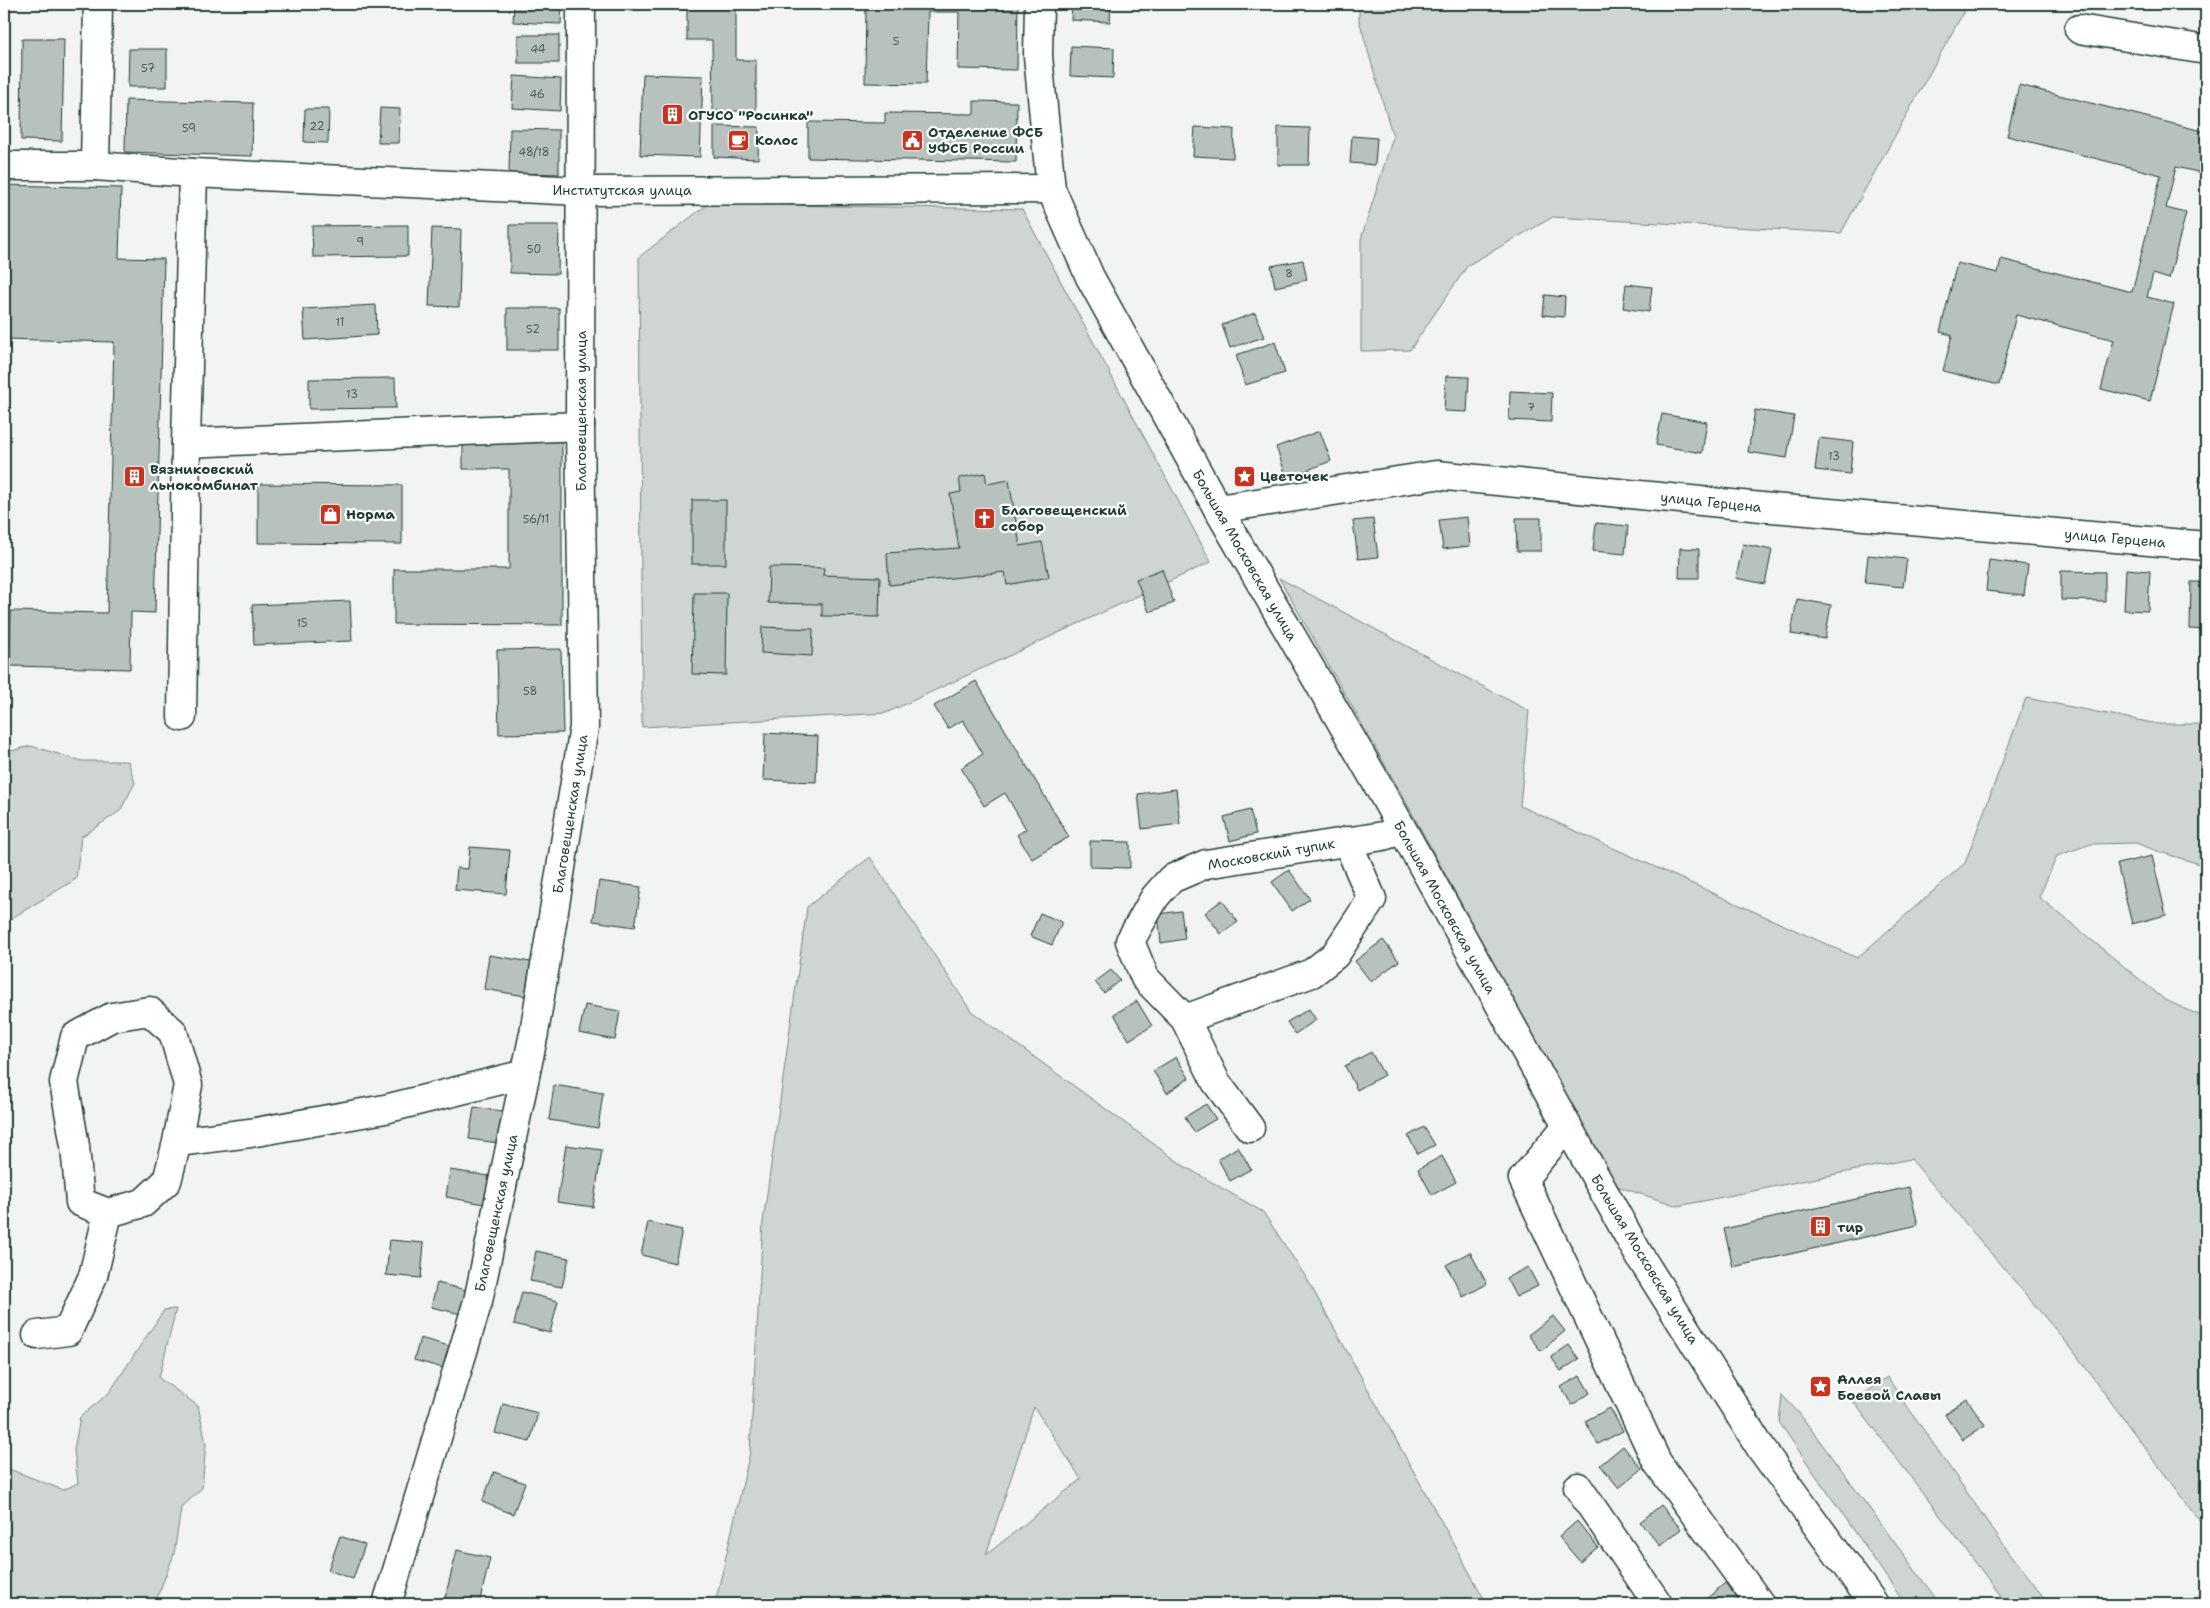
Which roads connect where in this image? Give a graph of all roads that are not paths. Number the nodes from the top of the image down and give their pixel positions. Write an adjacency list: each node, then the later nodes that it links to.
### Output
1 (98, 4): 7 (street)
2 (581, 4): 10 (street, Благовещенская улица)
3 (1039, 4): 9 (street, Большая Московская улица)
4 (2079, 29): 5 (street)
5 (2206, 50)
6 (4, 166): 7 (street, Институтская улица)
7 (95, 166): 8 (street, Институтская улица)
8 (193, 173): 10 (street, Институтская улица); 12 (street)
9 (1051, 189): 10 (street, Институтская улица); 13 (street, Большая Московская улица)
10 (581, 191): 11 (street, Благовещенская улица)
11 (580, 426): 12 (street); 19 (street, Благовещенская улица)
12 (186, 443): 15 (street)
13 (1218, 509): 14 (street, улица Герцена); 16 (street, Большая Московская улица)
14 (2206, 546)
15 (182, 717)
16 (1402, 830): 17 (street, Московский тупик); 20 (street, Большая Московская улица)
17 (1347, 841): 18 (street); 18 (street, Московский тупик)
18 (1185, 1020): 21 (street, Московский тупик)
19 (526, 1074): 22 (street); 26 (street, Благовещенская улица)
20 (1567, 1126): 28 (street); 29 (street, Большая Московская улица)
21 (1250, 1128)
22 (177, 1142): 23 (street); 23 (street)
23 (108, 1213): 24 (street)
24 (37, 1335)
25 (1578, 1487): 27 (street)
26 (387, 1604)
27 (1658, 1604)
28 (1760, 1604)
29 (1874, 1604)

